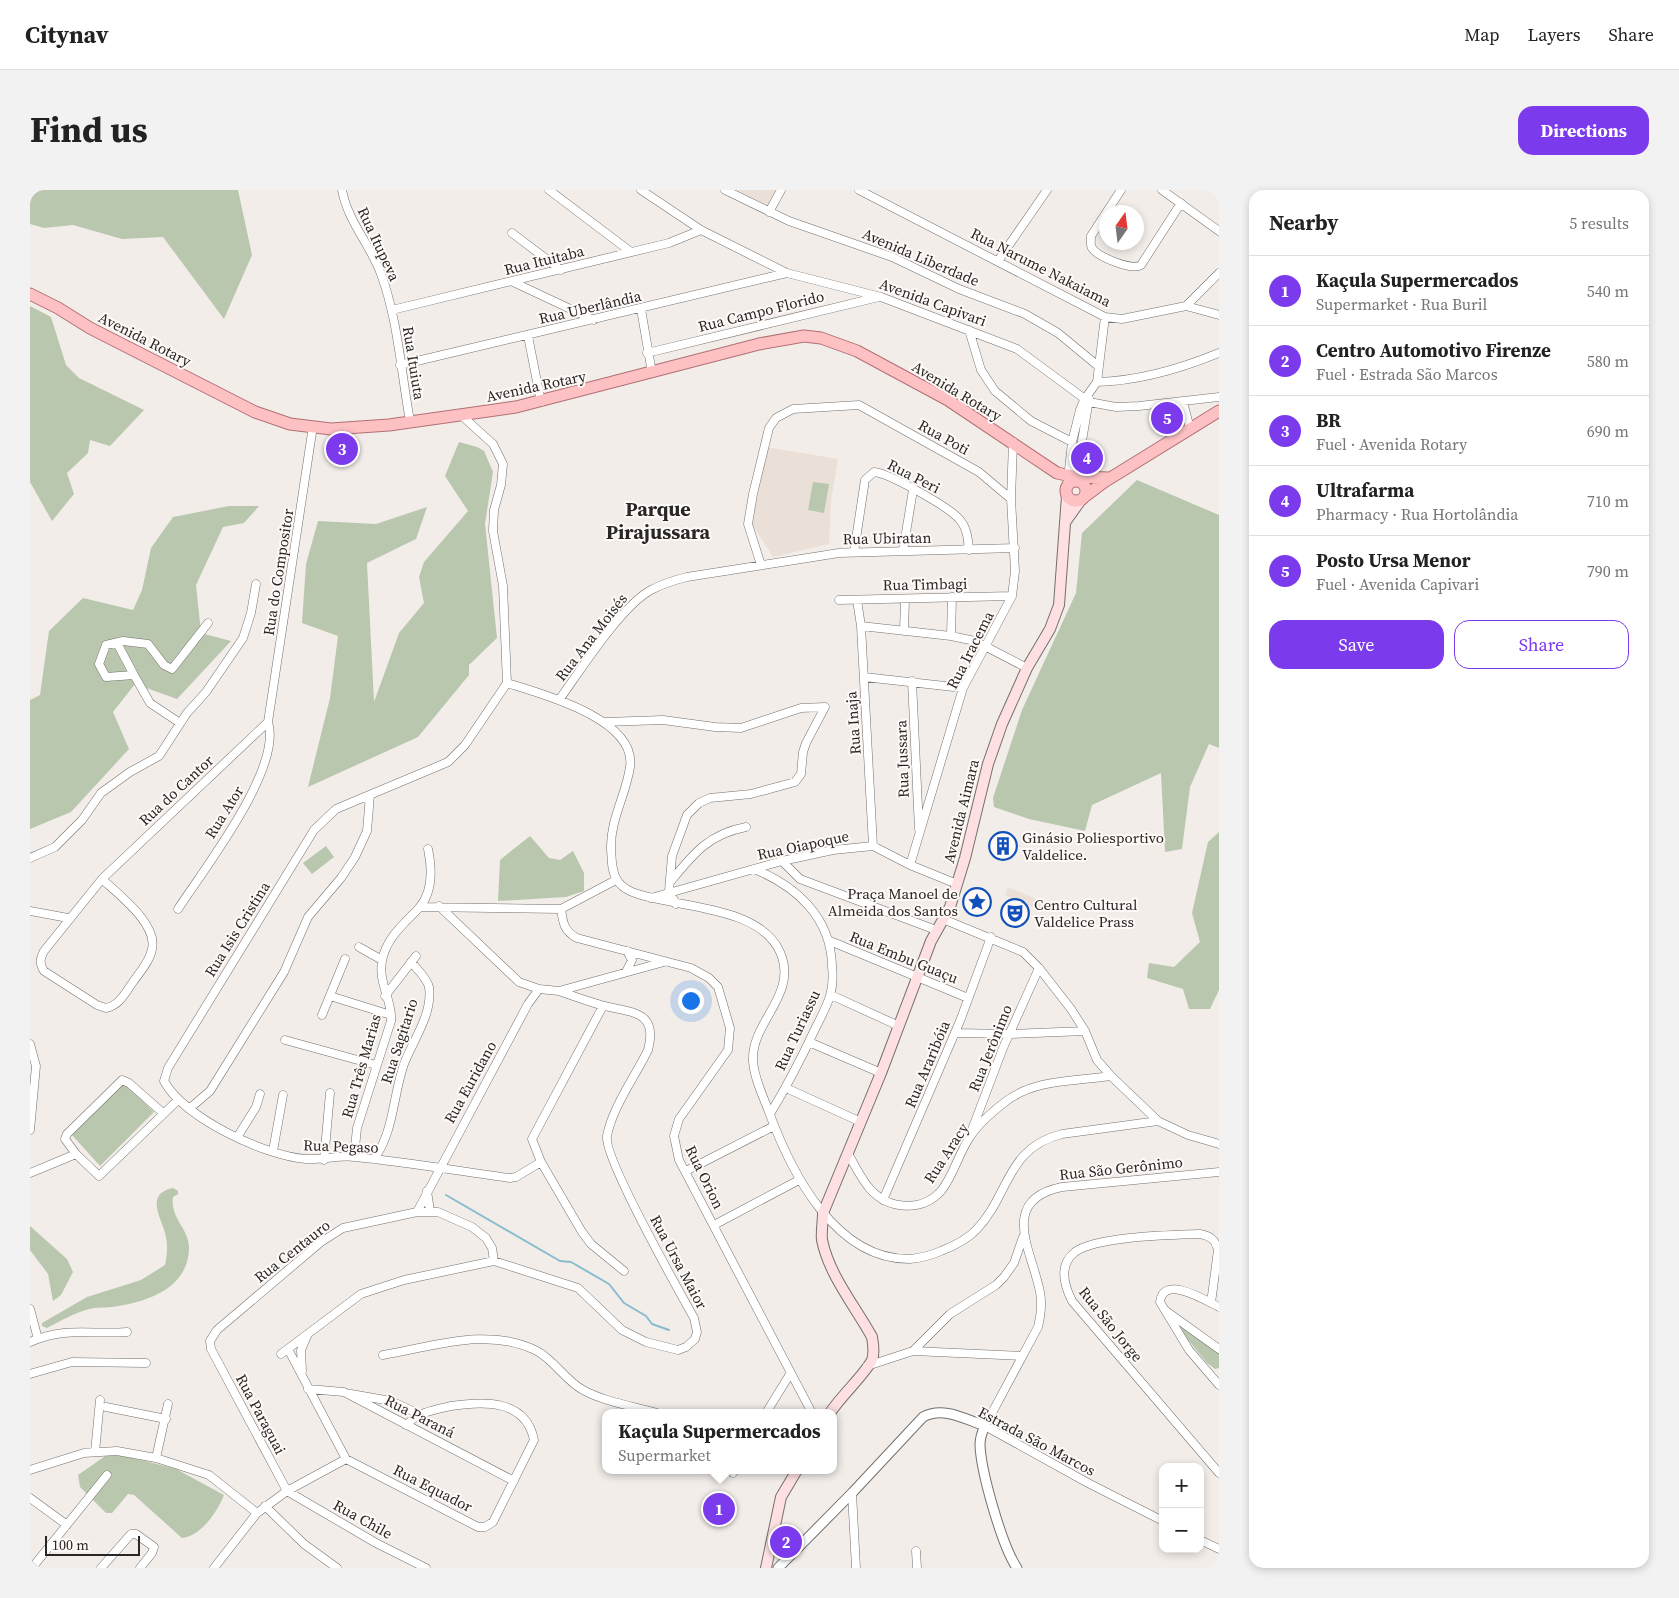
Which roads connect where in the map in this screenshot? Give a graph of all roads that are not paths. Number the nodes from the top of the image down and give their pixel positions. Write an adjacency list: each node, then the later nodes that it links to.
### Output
1 (342, 190): 25 (street, Rua Itupeva)
2 (550, 190): 15 (street)
3 (641, 190): 12 (street, Avenida Capivari)
4 (724, 190): 11 (street, Avenida Liberdade)
5 (781, 190): 11 (street)
6 (859, 190): 16 (street, Rua Narume Nakaiama)
7 (1047, 190): 16 (street)
8 (1121, 190): 10 (street)
9 (1162, 190): 10 (street)
10 (1181, 203): 13 (street)
11 (769, 212): 34 (street, Avenida Liberdade)
12 (701, 230): 15 (street, Rua Ituitaba); 18 (street, Avenida Capivari)
13 (1219, 231)
14 (512, 233): 17 (street)
15 (631, 252): 17 (street, Rua Ituitaba)
16 (998, 261): 27 (street, Rua Narume Nakaiama)
17 (561, 270): 20 (street, Rua Ituitaba)
18 (787, 273): 22 (street, Avenida Capivari); 24 (street, Rua Uberlândia)
19 (1219, 273): 23 (street)
20 (513, 282): 25 (street, Rua Ituitaba); 28 (street)
21 (30, 294): 44 (main road, Avenida Rotary)
22 (881, 297): 29 (street, Avenida Capivari); 32 (street, Rua Campo Florido)
23 (1186, 306): 26 (street, Rua Narume Nakaiama); 27 (street, Rua Narume Nakaiama)
24 (640, 309): 28 (street, Rua Uberlândia); 32 (street)
25 (392, 310): 33 (street, Rua Ituiuta)
26 (1219, 314)
27 (1105, 317): 34 (street)
28 (594, 320): 30 (street, Rua Uberlândia)
29 (969, 330): 38 (street, Avenida Capivari); 47 (street)
30 (528, 336): 33 (street, Rua Uberlândia); 39 (street)
31 (1219, 353): 36 (street)
32 (647, 354): 35 (street)
33 (400, 365): 43 (street, Rua Ituiuta)
34 (1098, 366): 36 (street)
35 (652, 373): 39 (main road, Avenida Rotary); 46 (main road, Avenida Rotary)
36 (1098, 382): 38 (street)
37 (1219, 398): 40 (street)
38 (1087, 399): 40 (street); 47 (street); 49 (street)
39 (541, 402): 42 (main road, Avenida Rotary)
40 (1183, 402): 45 (street)
41 (1219, 411): 45 (main road)
42 (461, 415): 43 (main road, Avenida Rotary); 77 (street)
43 (410, 421): 44 (main road, Avenida Rotary)
44 (313, 426): 80 (street, Rua do Compositor)
45 (1190, 429): 50 (main road)
46 (1013, 442): 48 (main road, Avenida Rotary); 54 (street, Rua Iracema)
47 (1072, 442): 49 (street)
48 (1040, 463): 49 (main road, Avenida Rotary); 52 (main road, Avenida Rotary)
49 (1071, 477): 50 (main road, Avenida Rotary); 52 (street)
50 (1110, 478): 53 (main road)
51 (913, 490): 57 (street, Rua Peri); 58 (street); 59 (street, Rua Peri)
52 (1067, 492): 53 (main road); 53 (main road); 55 (main road, Avenida Aimara)
53 (1083, 498): 55 (main road)
54 (1011, 499): 56 (street, Rua Iracema); 60 (street, Rua Poti)
55 (1065, 524): 73 (main road, Avenida Aimara)
56 (1015, 548): 57 (street, Rua Ubiratan); 62 (street, Rua Iracema)
57 (969, 550): 58 (street, Rua Ubiratan)
58 (903, 551): 59 (street, Rua Ubiratan)
59 (854, 552): 60 (street, Rua Ubiratan)
60 (761, 565): 79 (street, Rua Ana Moisés)
61 (256, 584): 82 (street)
62 (1012, 596): 63 (street, Rua Timbagi); 72 (street, Rua Iracema)
63 (952, 597): 64 (street, Rua Timbagi); 70 (street)
64 (905, 599): 66 (street, Rua Timbagi); 69 (street)
65 (839, 600): 66 (street, Rua Timbagi)
66 (857, 600): 68 (street, Rua Inaja)
67 (208, 624): 71 (street)
68 (861, 626): 69 (street); 75 (street, Rua Inaja)
69 (904, 632): 70 (street)
70 (951, 636): 72 (street)
71 (117, 643): 74 (street); 74 (street)
72 (985, 646): 73 (street); 78 (street, Rua Iracema)
73 (1027, 668): 98 (main road, Avenida Aimara)
74 (134, 675): 82 (street)
75 (864, 677): 76 (street); 88 (street, Rua Inaja)
76 (912, 681): 78 (street); 83 (street, Rua Jussara)
77 (508, 683): 79 (street); 85 (street)
78 (963, 688): 84 (street, Rua Iracema)
79 (559, 700): 81 (street)
80 (268, 722): 94 (street, Rua do Cantor); 105 (street, Rua Ator)
81 (605, 722): 96 (street); 97 (street)
82 (180, 723): 90 (street)
83 (916, 788): 84 (street); 87 (street, Rua Jussara)
84 (932, 790): 87 (street, Rua Iracema)
85 (370, 795): 144 (street, Rua Isis Cristina); 146 (street)
86 (746, 827): 97 (street)
87 (920, 836): 92 (street, Rua Iracema)
88 (873, 846): 91 (street, Rua Oiapoque); 92 (street)
89 (428, 849): 104 (street)
90 (30, 858)
91 (782, 861): 93 (street, Rua Oiapoque); 95 (street)
92 (910, 865): 98 (street)
93 (754, 869): 99 (street, Rua Turiassu); 100 (street, Rua Oiapoque)
94 (102, 879): 108 (street, Rua do Cantor); 108 (street, Rua do Cantor)
95 (800, 879): 99 (street); 110 (street)
96 (616, 880): 101 (street); 106 (street)
97 (671, 881): 100 (street)
98 (957, 884): 109 (main road, Avenida Aimara)
99 (795, 890): 112 (street, Rua Turiassu)
100 (669, 891): 101 (street, Rua Oiapoque); 102 (street)
101 (651, 898): 102 (street)
102 (676, 904): 148 (street)
103 (439, 906): 104 (street); 106 (street); 121 (street)
104 (420, 907): 116 (street, Rua Três Marias)
105 (178, 909)
106 (560, 909): 114 (street, Rua Orion)
107 (30, 911): 108 (street)
108 (68, 918)
109 (943, 919): 110 (main road, Avenida Aimara); 111 (street)
110 (936, 930): 120 (main road, Avenida Aimara)
111 (991, 937): 118 (street); 126 (street, Rua Araribóia)
112 (830, 941): 120 (street, Rua Embu Guaçu); 123 (street, Rua Turiassu)
113 (359, 947): 116 (street)
114 (627, 950): 117 (street, Rua Orion); 119 (street)
115 (345, 959): 124 (street)
116 (382, 960): 125 (street, Rua Três Marias)
117 (664, 962): 119 (street); 164 (street, Rua Orion)
118 (1039, 968): 131 (street); 133 (street, Rua Jerônimo)
119 (626, 972): 122 (street)
120 (918, 977): 126 (street, Rua Embu Guaçu); 130 (main road, Avenida Aimara)
121 (539, 989): 122 (street); 163 (street, Rua Euridano)
122 (559, 991): 127 (street, Rua Ursa Maior)
123 (831, 995): 130 (street); 135 (street, Rua Turiassu)
124 (330, 996): 128 (street); 129 (street)
125 (385, 996): 129 (street, Rua Três Marias); 161 (street, Rua Sagitario)
126 (968, 998): 132 (street, Rua Araribóia)
127 (603, 1006): 162 (street); 176 (street, Rua Ursa Maior)
128 (322, 1015)
129 (392, 1015): 137 (street, Rua Três Marias)
130 (899, 1026): 138 (main road, Avenida Aimara)
131 (1085, 1031): 133 (street); 139 (street)
132 (955, 1032): 133 (street); 169 (street, Rua Araribóia)
133 (1009, 1034): 154 (street, Rua Jerônimo)
134 (285, 1040): 137 (street)
135 (809, 1042): 138 (street); 140 (street, Rua Turiassu)
136 (30, 1044): 145 (street)
137 (376, 1065): 159 (street, Rua Três Marias)
138 (881, 1073): 150 (main road, Avenida Aimara)
139 (1111, 1076): 149 (street); 154 (street, Rua Aracy)
140 (786, 1088): 148 (street, Rua Turiassu); 150 (street)
141 (330, 1093): 160 (street)
142 (260, 1094): 153 (street)
143 (283, 1095): 156 (street)
144 (178, 1100): 146 (street, Rua Pegaso); 147 (street)
145 (32, 1108): 152 (street)
146 (188, 1109): 153 (street, Rua Pegaso)
147 (163, 1113): 157 (street); 157 (street)
148 (770, 1114): 151 (street)
149 (1158, 1121): 155 (street); 172 (street)
150 (861, 1122): 158 (main road, Avenida Aimara)
151 (774, 1126): 164 (street); 167 (street)
152 (30, 1130)
153 (238, 1136): 156 (street, Rua Pegaso)
154 (969, 1139): 169 (street, Rua Aracy)
155 (1219, 1144)
156 (273, 1152): 160 (street, Rua Pegaso)
157 (76, 1154): 166 (street)
158 (848, 1154): 169 (street); 172 (main road, Avenida Aimara)
159 (354, 1156): 160 (street, Rua Pegaso); 161 (street, Rua Pegaso)
160 (324, 1160)
161 (374, 1160): 163 (street, Rua Pegaso)
162 (541, 1162): 163 (street, Rua Pegaso); 178 (street)
163 (439, 1168): 168 (street, Rua Euridano)
164 (686, 1171): 173 (street, Rua Orion)
165 (1219, 1172): 174 (street, Rua São Gerônimo)
166 (30, 1173)
167 (799, 1180): 172 (street); 173 (street)
168 (427, 1191): 170 (street); 171 (street, Rua Euridano)
169 (883, 1200)
170 (430, 1211): 171 (street, Rua Centauro); 176 (street, Rua Centauro)
171 (417, 1212): 186 (street, Rua Centauro)
172 (823, 1213): 194 (main road)
173 (714, 1225): 196 (street, Rua Orion)
174 (1023, 1237): 175 (street); 177 (street, Rua São Gerônimo)
175 (1030, 1255): 177 (street); 192 (street)
176 (494, 1261): 184 (street)
177 (1014, 1263): 189 (street)
178 (624, 1271)
179 (1211, 1303): 180 (street); 182 (street); 216 (street, Rua São Jorge)
180 (1219, 1307)
181 (30, 1309): 185 (street)
182 (1165, 1310): 188 (street); 198 (street)
183 (127, 1332): 185 (street)
184 (307, 1335): 187 (street); 197 (street)
185 (34, 1340)
186 (211, 1349): 220 (street, Rua Paraguai)
187 (288, 1349): 190 (street); 197 (street)
188 (1219, 1349)
189 (913, 1351): 192 (street); 194 (street)
190 (281, 1354)
191 (382, 1355): 204 (street)
192 (1021, 1356): 211 (street)
193 (146, 1364): 195 (street)
194 (867, 1366): 207 (main road)
195 (30, 1374)
196 (790, 1374): 205 (street); 206 (street, Rua Orion)
197 (302, 1375): 199 (street)
198 (1217, 1379)
199 (308, 1389): 200 (street, Rua Paraná); 214 (street)
200 (344, 1392): 208 (street); 210 (street, Rua Paraná)
201 (100, 1400): 212 (street)
202 (168, 1404): 209 (street)
203 (106, 1408): 209 (street)
204 (644, 1409)
205 (768, 1409)
206 (810, 1409)
207 (833, 1409)
208 (419, 1414): 210 (street, Rua Equador); 219 (street, Rua Equador)
209 (166, 1419): 213 (street)
210 (406, 1425): 219 (street, Rua Paraná)
211 (985, 1426): 221 (street, Estrada São Marcos); 225 (street, Estrada São Marcos); 240 (street)
212 (95, 1452): 213 (street); 215 (street)
213 (156, 1458): 224 (street)
214 (346, 1459): 219 (street, Rua Equador); 220 (street)
215 (30, 1470)
216 (1219, 1473)
217 (107, 1474): 226 (street)
218 (795, 1474): 236 (main road)
219 (514, 1482)
220 (287, 1491): 223 (street); 235 (street, Rua Chile)
221 (852, 1493): 237 (street, Estrada São Marcos); 238 (street)
222 (30, 1498): 226 (street)
223 (265, 1506): 224 (street); 230 (street)
224 (257, 1513): 234 (street)
225 (1159, 1519)
226 (66, 1525): 231 (street)
227 (1204, 1542): 228 (street)
228 (1219, 1549)
229 (916, 1550): 239 (street)
230 (333, 1567)
231 (32, 1568)
232 (101, 1568): 233 (street)
233 (140, 1568)
234 (214, 1568)
235 (426, 1568)
236 (766, 1568)
237 (778, 1568)
238 (856, 1568)
239 (917, 1568)
240 (1016, 1568)

